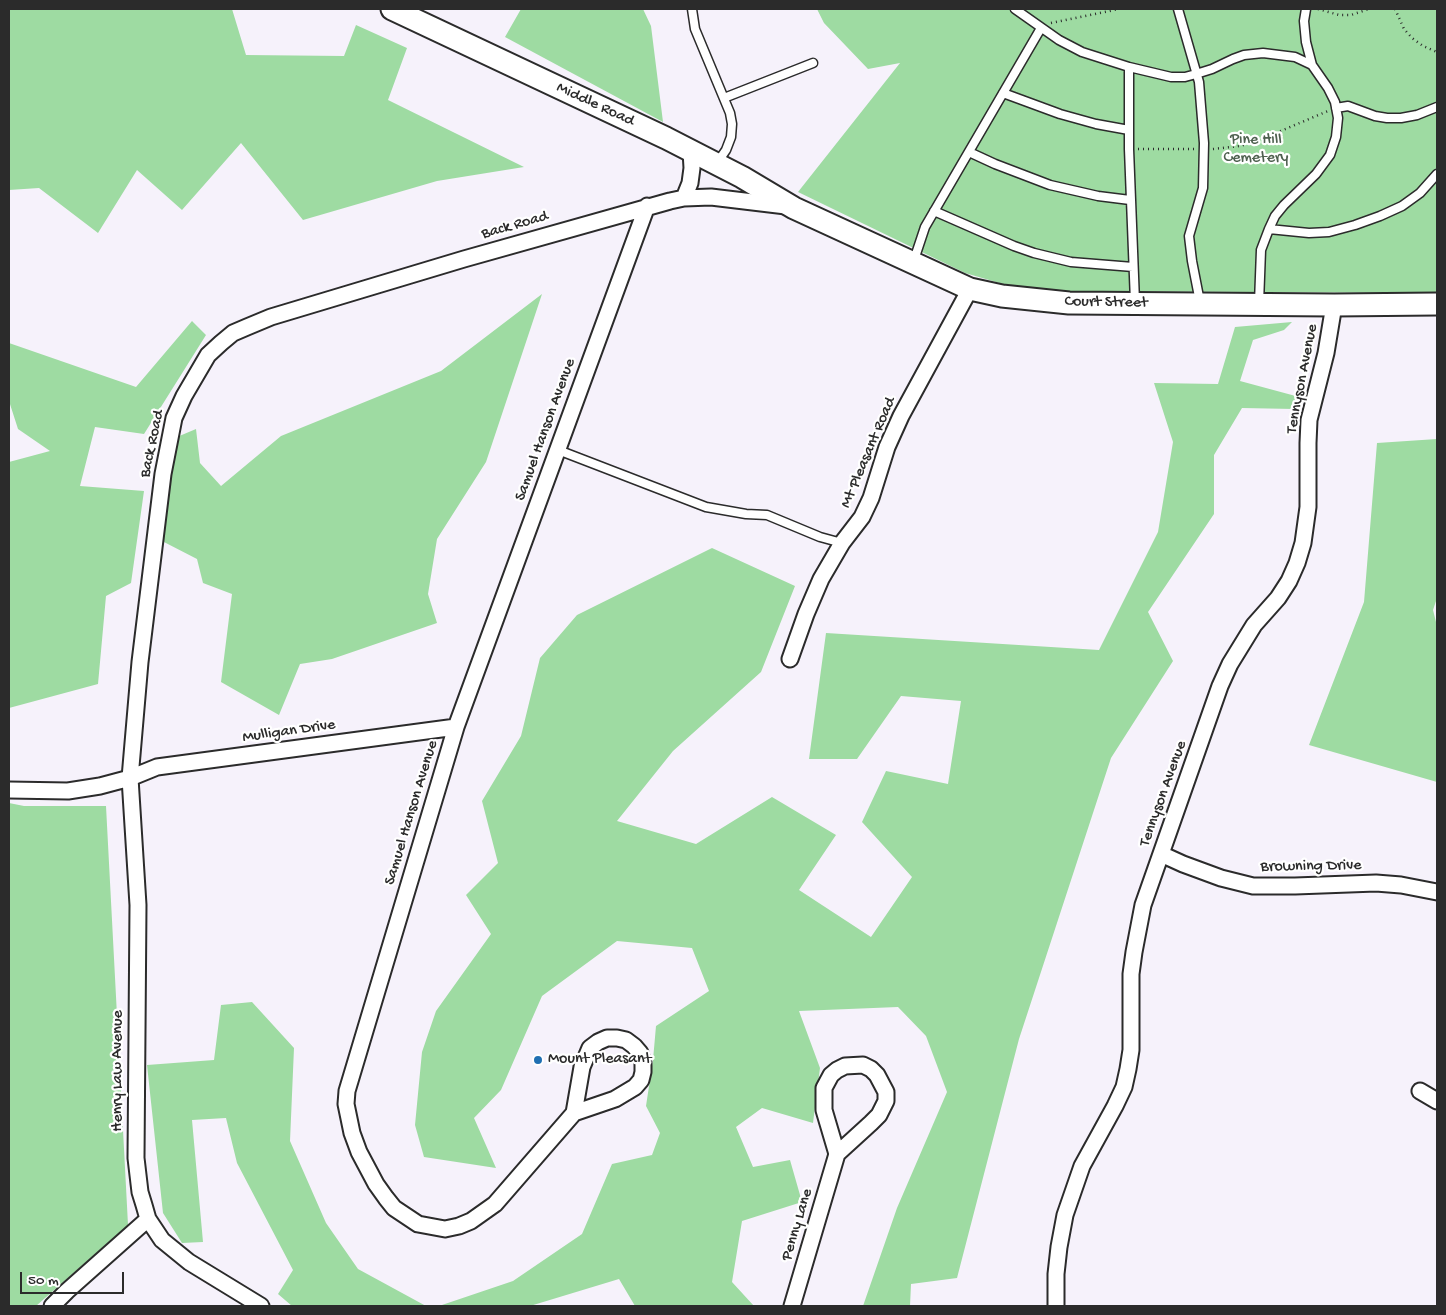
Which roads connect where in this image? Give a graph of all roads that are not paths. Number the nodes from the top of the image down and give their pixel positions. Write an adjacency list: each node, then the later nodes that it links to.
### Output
1 (392, 9): 6 (street, Middle Road)
2 (692, 9): 13 (lane)
3 (1014, 9): 7 (lane)
4 (1178, 9): 11 (lane)
5 (1306, 9): 9 (lane)
6 (414, 13): 17 (street, Middle Road)
7 (1041, 28): 10 (lane); 12 (lane)
8 (813, 63): 13 (lane)
9 (1312, 65): 11 (lane); 15 (lane)
10 (1129, 67): 11 (lane); 16 (lane)
11 (1196, 74): 31 (lane)
12 (1003, 93): 16 (lane); 18 (lane)
13 (724, 98): 19 (lane)
14 (1437, 107): 15 (lane)
15 (1336, 108): 26 (lane)
16 (1129, 130): 22 (lane)
17 (691, 151): 19 (street, Middle Road); 21 (street)
18 (969, 152): 22 (lane); 25 (lane)
19 (717, 164): 24 (street, Middle Road)
20 (1437, 174): 26 (lane)
21 (684, 198): 23 (street, Back Road); 24 (street, Back Road)
22 (1130, 200): 28 (lane)
23 (647, 206): 35 (street, Samuel Hanson Avenue); 39 (street, Back Road)
24 (794, 208): 27 (street, Court Street)
25 (934, 211): 27 (lane); 28 (lane)
26 (1269, 229): 32 (lane)
27 (913, 264): 29 (street, Court Street)
28 (1132, 267): 30 (lane)
29 (970, 289): 30 (street, Court Street); 36 (street, Mt Pleasant Road)
30 (1135, 303): 31 (street, Court Street)
31 (1201, 304): 32 (street, Court Street)
32 (1260, 304): 34 (street, Court Street)
33 (1437, 304): 34 (street, Court Street)
34 (1334, 305): 41 (street, Tennyson Avenue)
35 (558, 450): 36 (lane); 38 (street, Samuel Hanson Avenue)
36 (842, 543): 37 (street, Mt Pleasant Road)
37 (790, 659)
38 (456, 728): 39 (street, Mulligan Drive); 45 (street, Samuel Hanson Avenue)
39 (130, 778): 40 (street); 47 (street, Henry Law Avenue)
40 (9, 790)
41 (1161, 854): 42 (street, Browning Drive); 51 (street, Tennyson Avenue)
42 (1437, 892)
43 (1420, 1091): 44 (street)
44 (1437, 1101)
45 (574, 1113): 45 (street)
46 (837, 1154): 46 (street); 50 (street, Penny Lane)
47 (148, 1219): 48 (street); 49 (street, Henry Law Avenue)
48 (52, 1306)
49 (261, 1306)
50 (792, 1306)
51 (1056, 1306)

